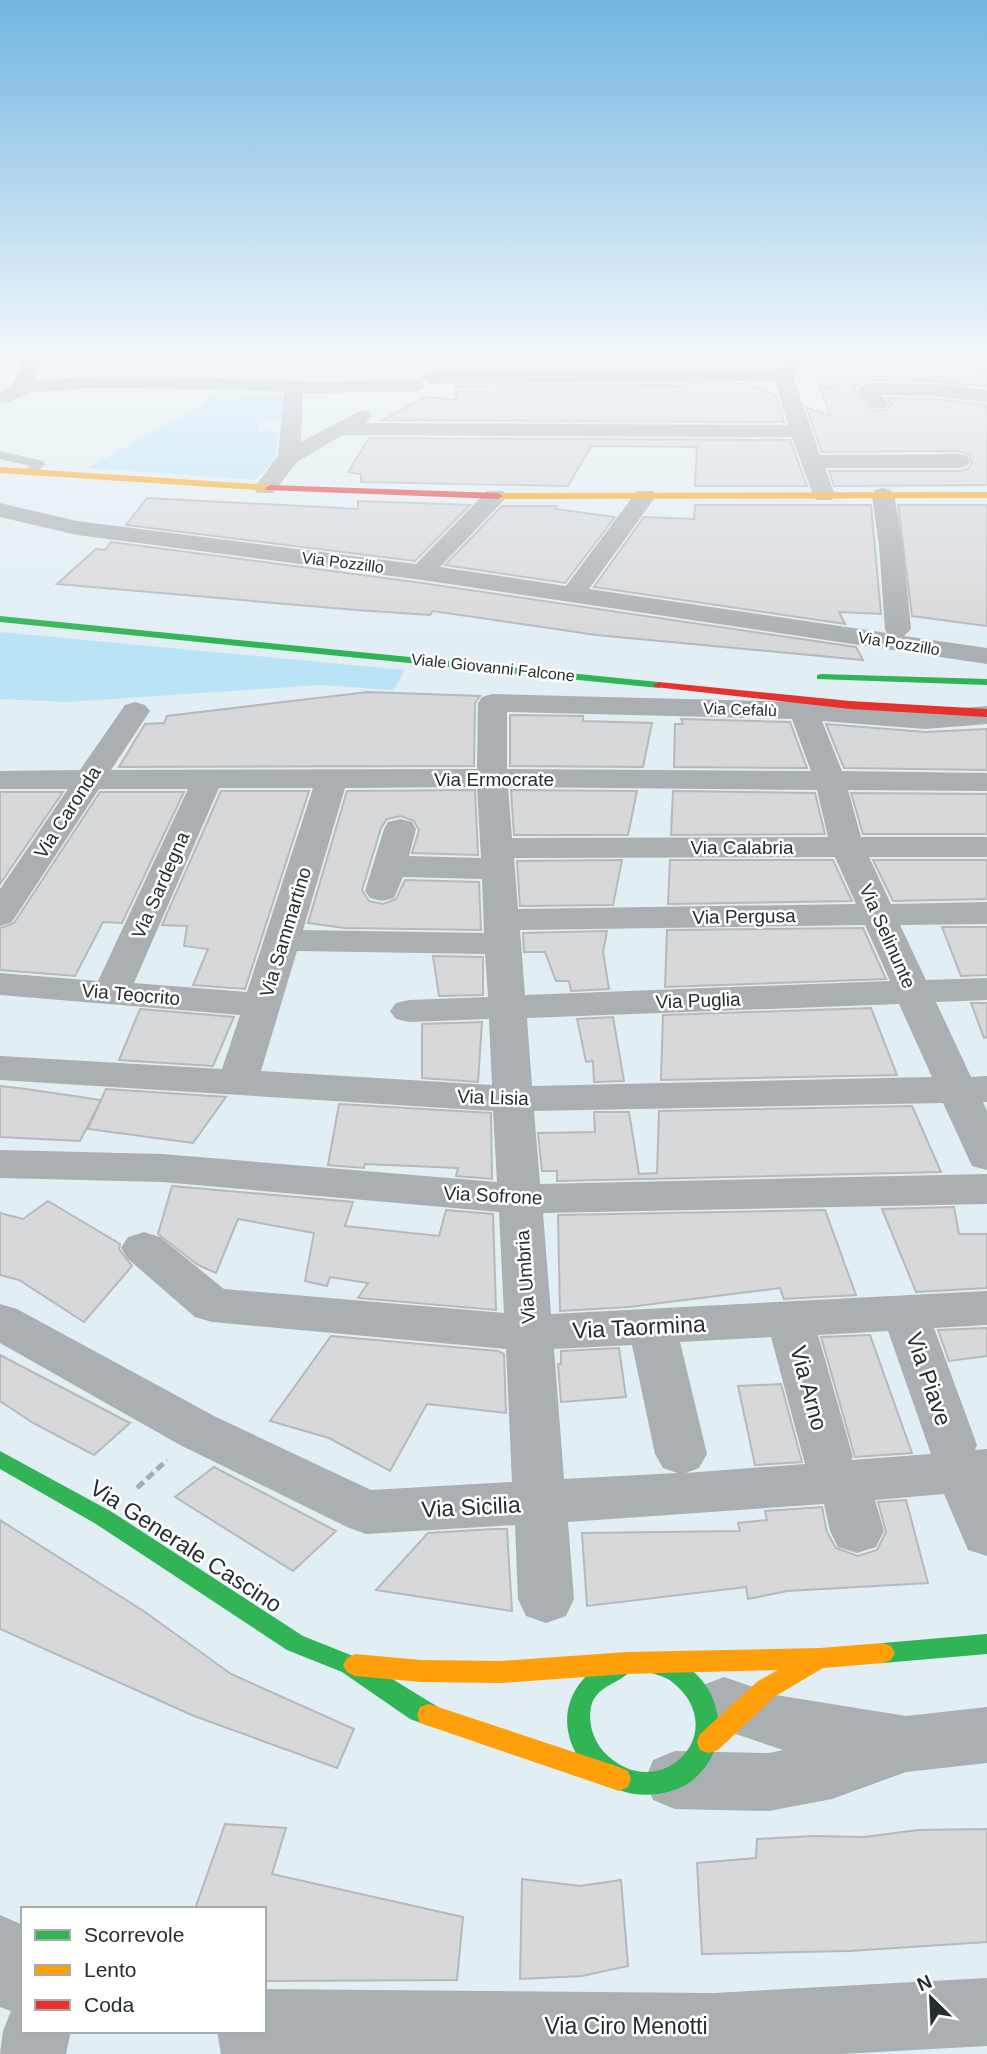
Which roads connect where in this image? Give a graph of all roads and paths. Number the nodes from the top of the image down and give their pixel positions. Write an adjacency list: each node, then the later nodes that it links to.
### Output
1 (289, 451): 5 (street)
2 (300, 451): 5 (street)
3 (807, 451): 6 (street)
4 (0, 455): 9 (lane)
5 (289, 457): 10 (street)
6 (811, 461): 7 (street); 11 (street)
7 (959, 461)
8 (0, 470): 9 (street)
9 (30, 472): 10 (street)
10 (265, 488): 14 (street)
11 (824, 495): 12 (street); 15 (street)
12 (883, 495): 13 (street); 21 (street)
13 (987, 495)
14 (495, 496): 15 (street); 17 (street)
15 (645, 496): 18 (street)
16 (0, 510): 17 (street, Via Pozzillo)
17 (422, 572): 18 (street, Via Pozzillo)
18 (572, 595): 19 (street, Via Pozzillo)
19 (686, 611): 21 (street, Via Pozzillo); 23 (street, Via Pozzillo)
20 (0, 619): 29 (street, Viale Giovanni Falcone)
21 (898, 629): 22 (street, Via Pozzillo)
22 (987, 639)
23 (987, 656)
24 (804, 675): 25 (street)
25 (987, 682)
26 (492, 703): 28 (street, Via Cefalù); 30 (street, Via Umbria)
27 (135, 711): 31 (street, Via Caronda)
28 (803, 711): 29 (street, Via Cefalù); 35 (street, Via Selinunte)
29 (987, 714)
30 (492, 778): 33 (street, Via Ermocrate); 35 (street, Via Ermocrate); 40 (street, Via Umbria)
31 (87, 779): 32 (street, Via Ermocrate); 34 (street, Via Ermocrate); 43 (street, Via Caronda)
32 (208, 779): 33 (street, Via Ermocrate); 48 (street, Via Sardegna)
33 (332, 779): 45 (street, Via Sammartino)
34 (0, 780)
35 (830, 780): 36 (street, Via Ermocrate); 38 (street, Via Selinunte)
36 (987, 782)
37 (400, 829): 40 (street, Via Calabria)
38 (847, 846): 39 (street, Via Calabria); 40 (street, Via Calabria); 42 (street, Via Selinunte)
39 (987, 847)
40 (497, 859): 44 (street, Via Umbria)
41 (987, 913): 42 (street, Via Pergusa)
42 (878, 914): 44 (street, Via Pergusa); 49 (street, Via Selinunte)
43 (0, 915)
44 (502, 932): 45 (street, Via Pergusa); 51 (street, Via Umbria)
45 (283, 940): 50 (street, Via Sammartino)
46 (0, 984): 48 (street, Via Teocrito)
47 (987, 989): 49 (street, Via Puglia)
48 (111, 992): 50 (street, Via Teocrito)
49 (913, 992): 51 (street, Via Puglia); 55 (street, Via Selinunte)
50 (262, 1005): 54 (street, Via Sammartino)
51 (507, 1007): 52 (street, Via Puglia); 56 (street, Via Umbria)
52 (409, 1011)
53 (0, 1068): 54 (street, Via Lisia)
54 (237, 1084): 56 (street, Via Lisia)
55 (972, 1089): 56 (street, Via Lisia); 57 (street, Via Selinunte)
56 (513, 1099): 60 (street, Via Umbria)
57 (987, 1156)
58 (0, 1164): 60 (street, Via Sofrone)
59 (987, 1189): 60 (street, Via Sofrone)
60 (519, 1199): 67 (street, Via Umbria)
61 (144, 1248): 67 (street, Via Taormina)
62 (987, 1308): 63 (street, Via Taormina)
63 (905, 1312): 64 (street, Via Taormina); 71 (street, Via Piave)
64 (790, 1319): 66 (street, Via Taormina); 72 (street, Via Arno)
65 (0, 1321): 68 (street, Via Sicilia)
66 (652, 1326): 67 (street, Via Taormina); 69 (street)
67 (529, 1333): 73 (street, Via Umbria)
68 (198, 1432): 73 (street, Via Sicilia); 74 (path)
69 (681, 1454)
70 (0, 1459): 74 (street, Via Generale Cascino)
71 (967, 1463): 72 (street, Via Sicilia); 76 (street, Via Piave)
72 (836, 1470): 73 (street, Via Sicilia); 75 (street, Via Arno)
73 (540, 1503): 77 (street, Via Umbria)
74 (104, 1518): 81 (street, Via Generale Cascino)
75 (857, 1531)
76 (987, 1534)
77 (546, 1599)
78 (987, 1644): 79 (street)
79 (820, 1658): 82 (street); 82 (street)
80 (627, 1663): 81 (street); 82 (street); 82 (street)
81 (349, 1665): 82 (street)
82 (682, 1728): 84 (street); 84 (street)
83 (987, 1735): 84 (street)
84 (906, 1744)
85 (0, 1948): 86 (street)
86 (21, 1980)
87 (987, 2012): 88 (street, Via Ciro Menotti)
88 (266, 2023)
89 (37, 2033): 91 (street)
90 (251, 2033): 92 (street)
91 (32, 2054)
92 (255, 2054)

